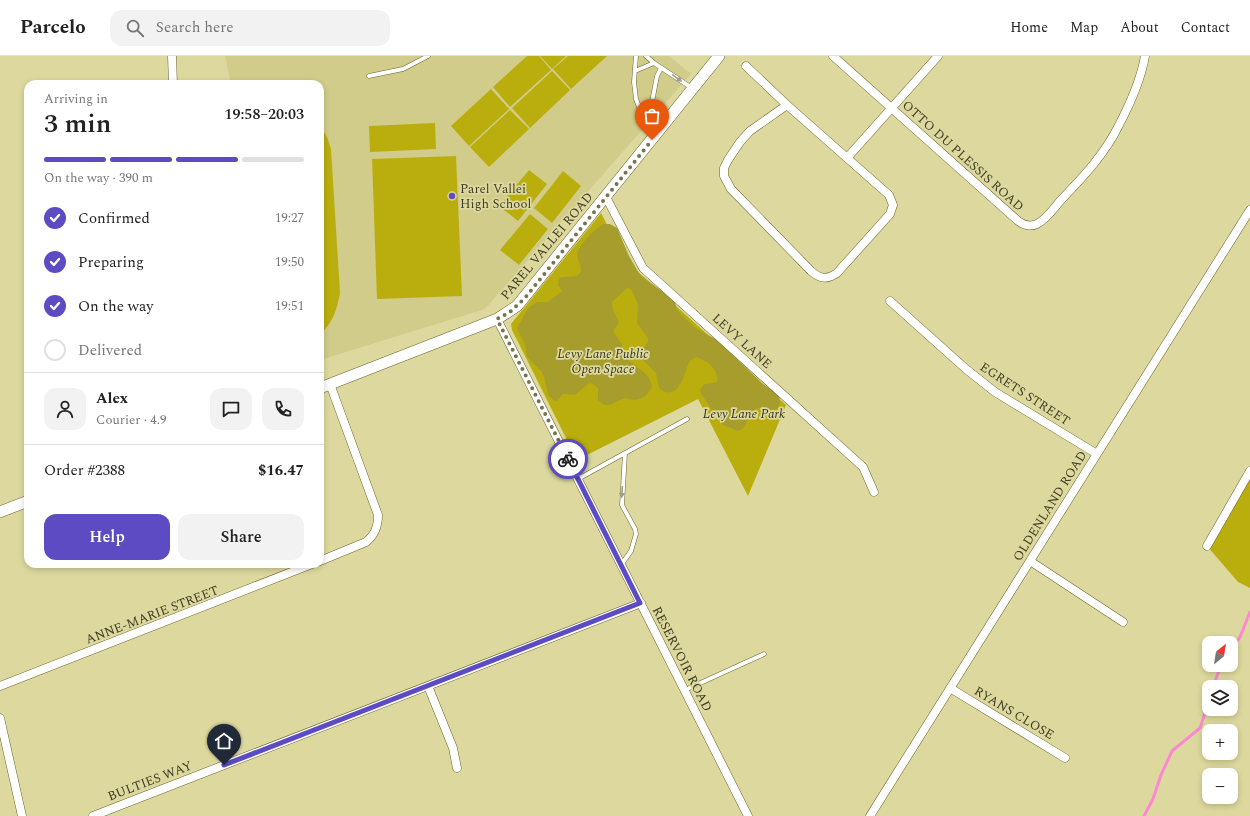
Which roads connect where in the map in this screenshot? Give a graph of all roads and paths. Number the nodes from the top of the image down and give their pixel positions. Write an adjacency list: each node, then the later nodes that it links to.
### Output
1 (172, 56): 14 (street)
2 (428, 56): 13 (lane)
3 (636, 56): 12 (lane)
4 (646, 56): 9 (lane)
5 (719, 56): 15 (street, PAREL VALLEI ROAD)
6 (833, 56): 17 (street, OTTO DU PLESSIS ROAD)
7 (938, 56): 17 (street)
8 (1145, 56): 17 (street, OTTO DU PLESSIS ROAD)
9 (654, 63): 11 (lane); 12 (lane)
10 (746, 66): 16 (street)
11 (661, 68): 15 (lane, one-way to 15); 18 (lane)
12 (635, 70): 18 (lane)
13 (369, 76)
14 (173, 80)
15 (692, 89): 19 (street, PAREL VALLEI ROAD)
16 (787, 105): 20 (street); 20 (street)
17 (891, 108): 20 (street)
18 (645, 121): 19 (lane)
19 (652, 140): 21 (street, PAREL VALLEI ROAD)
20 (847, 158)
21 (606, 197): 24 (street, PAREL VALLEI ROAD); 31 (street, LEVY LANE)
22 (1250, 210): 28 (street, OLDENLAND ROAD)
23 (890, 301): 28 (street, EGRETS STREET)
24 (497, 319): 25 (street, PAREL VALLEI ROAD); 30 (street, RESERVOIR ROAD)
25 (325, 386): 35 (street)
26 (687, 419): 27 (lane)
27 (625, 453): 30 (lane); 37 (lane, one-way to 37)
28 (1097, 454): 36 (street, OLDENLAND ROAD)
29 (1250, 471): 34 (street)
30 (578, 479): 37 (street, RESERVOIR ROAD)
31 (874, 492)
32 (24, 503): 33 (street)
33 (0, 512)
34 (1207, 546)
35 (324, 559)
36 (1030, 561): 40 (street); 44 (street, OLDENLAND ROAD)
37 (621, 565): 39 (street, RESERVOIR ROAD)
38 (302, 568): 42 (street, ANNE-MARIE STREET)
39 (640, 603): 43 (street, BULTIES WAY); 45 (street, RESERVOIR ROAD)
40 (1123, 622)
41 (764, 654): 45 (lane)
42 (0, 686)
43 (428, 686): 48 (street); 50 (street, BULTIES WAY)
44 (950, 688): 47 (street, RYANS CLOSE); 52 (street, OLDENLAND ROAD)
45 (685, 690): 51 (street, RESERVOIR ROAD)
46 (0, 718): 49 (street)
47 (1065, 758)
48 (457, 768)
49 (22, 816)
50 (93, 816)
51 (748, 816)
52 (870, 816)

